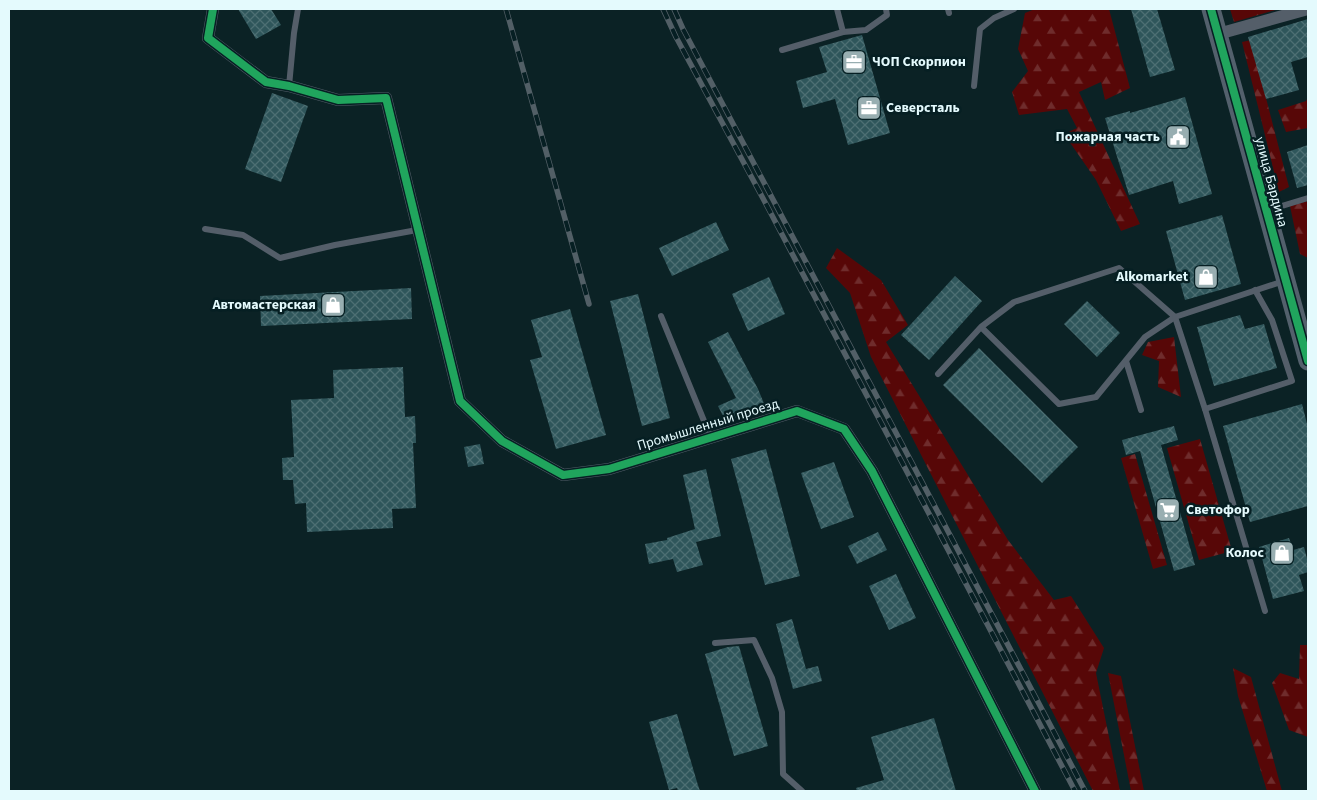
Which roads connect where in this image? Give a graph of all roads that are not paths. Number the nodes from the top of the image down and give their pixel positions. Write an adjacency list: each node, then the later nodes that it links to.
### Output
1 (213, 9): 11 (street)
2 (298, 9): 11 (lane)
3 (837, 9): 8 (lane)
4 (886, 9): 8 (lane)
5 (1014, 9): 12 (lane)
6 (1211, 9): 9 (street, улица Бардина)
7 (1308, 9): 9 (street)
8 (843, 32): 10 (lane)
9 (1218, 34): 14 (street, улица Бардина)
10 (782, 50)
11 (290, 86): 16 (street, Промышленный проезд)
12 (974, 86)
13 (1308, 198): 14 (lane)
14 (1266, 211): 17 (street, улица Бардина)
15 (205, 229): 16 (lane)
16 (418, 230): 27 (street, Промышленный проезд)
17 (1285, 280): 18 (lane); 22 (street, улица Бардина)
18 (1255, 290): 20 (lane); 25 (lane)
19 (661, 316): 27 (lane)
20 (1175, 317): 21 (lane); 23 (lane); 25 (lane)
21 (981, 327): 23 (lane); 24 (lane)
22 (1307, 354)
23 (1126, 361): 26 (lane)
24 (938, 374)
25 (1205, 409): 28 (lane)
26 (1141, 410)
27 (711, 438): 31 (street, Промышленный проезд)
28 (1265, 611)
29 (715, 643): 30 (lane)
30 (802, 791)
31 (1035, 791)

